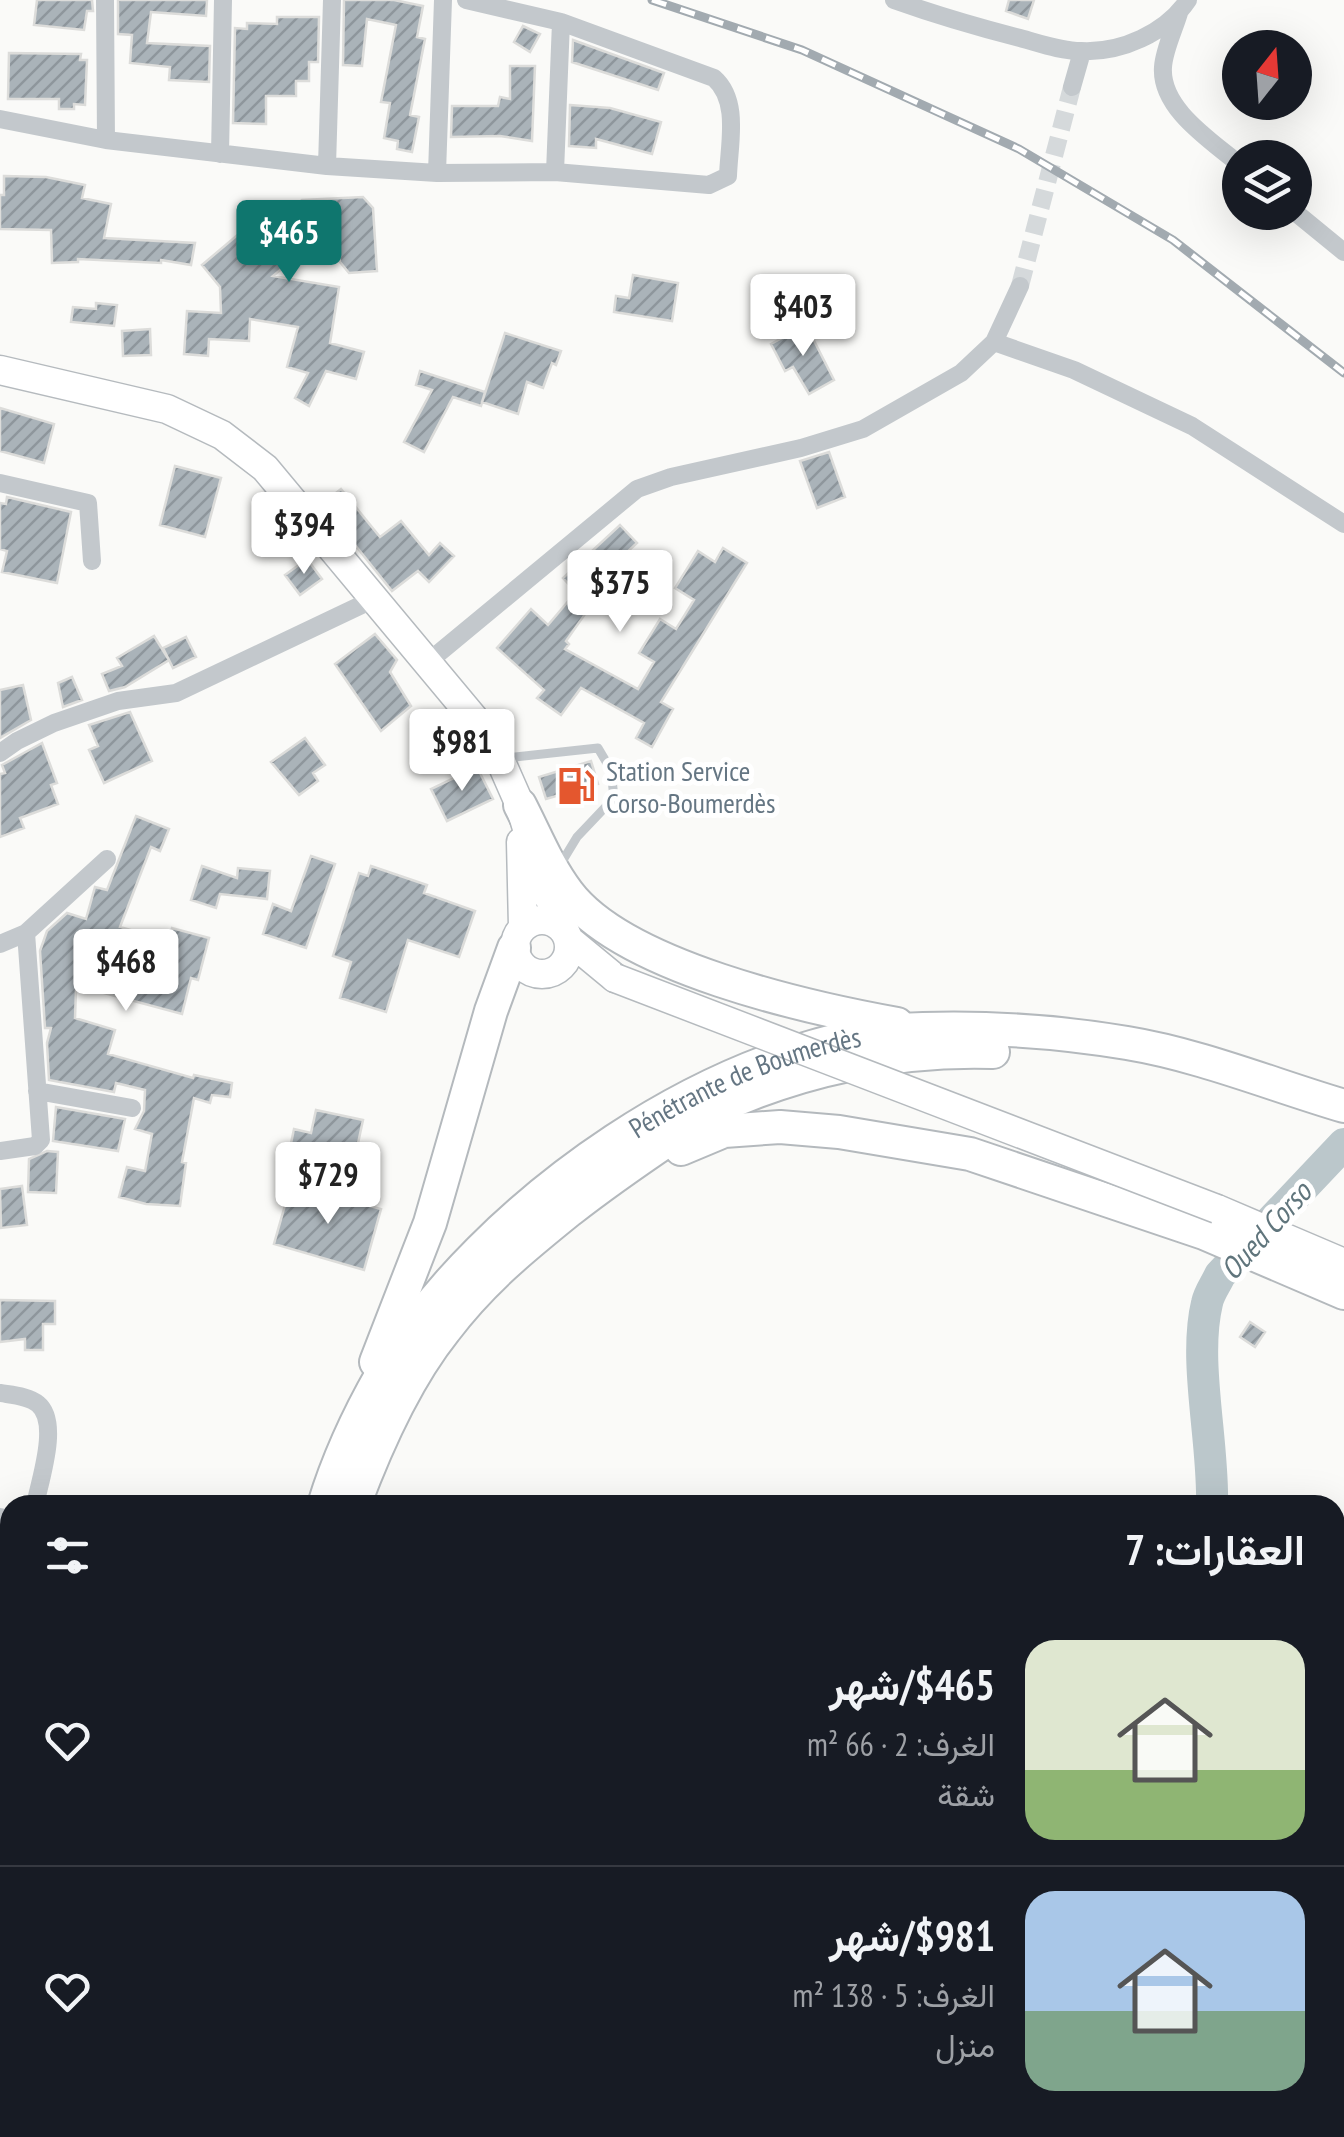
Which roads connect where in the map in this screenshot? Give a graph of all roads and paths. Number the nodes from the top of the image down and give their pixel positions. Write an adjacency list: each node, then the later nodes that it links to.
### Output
1 (105, 0): 12 (street)
2 (223, 0): 14 (street)
3 (332, 0): 15 (street)
4 (443, 0): 17 (street)
5 (466, 0): 8 (street)
6 (894, 0): 9 (street)
7 (1184, 6): 9 (street); 13 (street)
8 (562, 22): 16 (street); 16 (street)
9 (1082, 52): 10 (street)
10 (1072, 87)
11 (0, 120): 12 (street)
12 (106, 140): 14 (street)
13 (1222, 149)
14 (220, 154): 15 (street)
15 (327, 166): 17 (street)
16 (555, 172): 17 (street)
17 (436, 173)
18 (1312, 226): 19 (street)
19 (1344, 252)
20 (1020, 286): 21 (street)
21 (994, 342): 24 (street); 27 (street)
22 (0, 370): 26 (main road)
23 (0, 483): 25 (street)
24 (1344, 524)
25 (92, 561)
26 (374, 598): 27 (main road); 28 (street)
27 (428, 662): 29 (main road)
28 (0, 753)
29 (500, 759): 30 (main road); 32 (lane)
30 (520, 806): 32 (highway); 34 (main road)
31 (108, 860): 33 (street)
32 (550, 880): 35 (main road); 39 (highway)
33 (26, 934): 36 (street); 40 (street)
34 (519, 937): 35 (main road); 37 (main road); 49 (highway)
35 (569, 940): 37 (main road); 38 (main road)
36 (0, 944)
37 (539, 974): 38 (main road)
38 (615, 978): 45 (main road, bridge)
39 (921, 1028): 41 (highway, Pénétrante de Boumerdès); 49 (highway, Pénétrante de Boumerdès)
40 (37, 1091): 42 (street); 44 (street)
41 (1344, 1106)
42 (132, 1108)
43 (1344, 1126): 46 (highway, Pénétrante de Boumerdès)
44 (0, 1151)
45 (1344, 1263)
46 (498, 1268): 47 (highway); 52 (highway, Pénétrante de Boumerdès)
47 (1344, 1293)
48 (0, 1393): 50 (street)
49 (338, 1459): 51 (highway, Pénétrante de Boumerdès)
50 (37, 1495)
51 (327, 1495)
52 (358, 1495)

